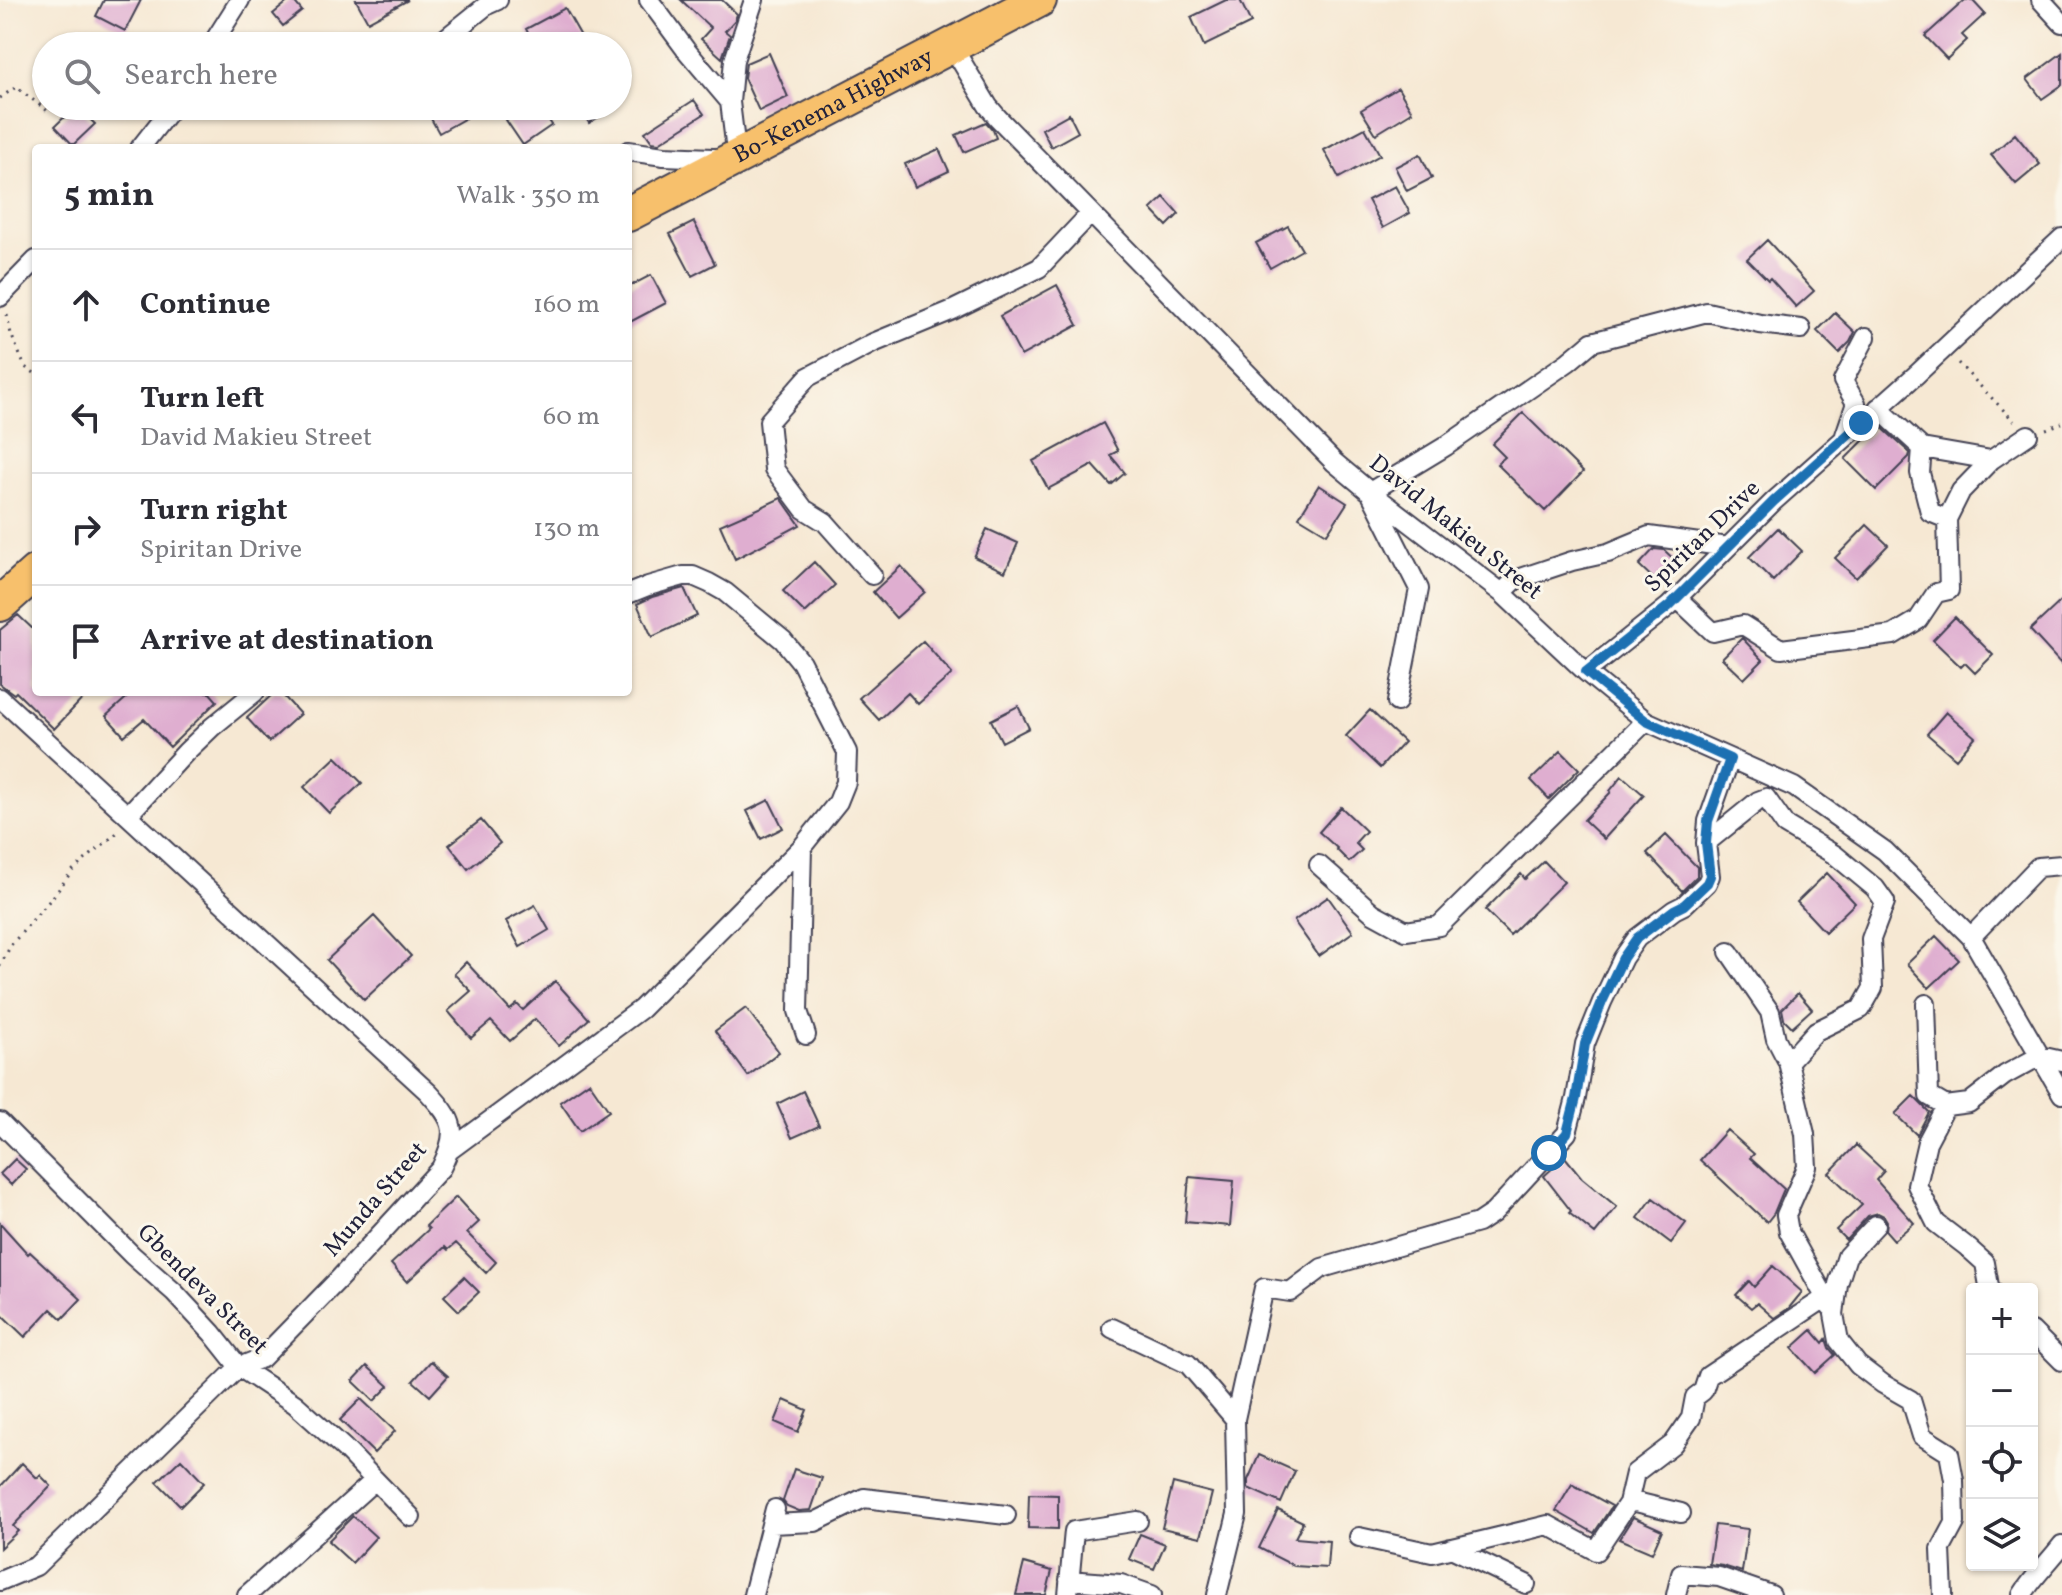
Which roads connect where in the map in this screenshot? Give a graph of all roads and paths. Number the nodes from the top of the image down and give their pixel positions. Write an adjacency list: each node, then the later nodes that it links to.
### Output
1 (240, 0): 8 (street)
2 (498, 0): 9 (street)
3 (649, 0): 13 (street)
4 (754, 0): 13 (street)
5 (1039, 0): 10 (highway, Bo-Kenema Highway)
6 (2041, 0): 7 (street)
7 (2062, 23)
8 (220, 32)
9 (453, 32)
10 (952, 46): 17 (highway, Bo-Kenema Highway); 19 (street, David Makieu Street)
11 (0, 98): 12 (path)
12 (32, 99)
13 (730, 102): 17 (street)
14 (162, 120): 15 (street)
15 (143, 144)
16 (632, 152): 17 (street)
17 (737, 159): 18 (highway, Bo-Kenema Highway)
18 (632, 212)
19 (1091, 213): 33 (street, David Makieu Street); 36 (street)
20 (2062, 238): 25 (street, Spiritan Drive)
21 (32, 264): 22 (street)
22 (2, 295): 26 (path)
23 (1801, 329): 33 (street)
24 (1866, 337): 30 (street)
25 (1944, 349): 27 (street, Spiritan Drive); 29 (path)
26 (32, 371)
27 (1878, 408): 30 (street, Spiritan Drive); 31 (street)
28 (2062, 423): 29 (path)
29 (2028, 435): 32 (street)
30 (1844, 437): 35 (street, Spiritan Drive)
31 (1922, 448): 32 (street); 34 (street)
32 (1991, 460): 34 (street)
33 (1370, 492): 39 (street, David Makieu Street); 45 (street)
34 (1941, 517): 40 (street)
35 (1728, 547): 39 (street); 40 (street, Spiritan Drive)
36 (872, 575)
37 (32, 576): 41 (highway)
38 (632, 592): 50 (street)
39 (1502, 593): 42 (street, David Makieu Street)
40 (1677, 598): 42 (street, Spiritan Drive)
41 (0, 604)
42 (1586, 672): 46 (street, David Makieu Street)
43 (250, 696): 48 (street)
44 (0, 698): 48 (street, Munda Street)
45 (1397, 702)
46 (1646, 721): 47 (street, David Makieu Street); 51 (street)
47 (1730, 759): 49 (street); 53 (street, David Makieu Street)
48 (131, 818): 55 (path); 64 (street, Munda Street)
49 (1706, 843): 60 (street); 72 (street)
50 (802, 847): 57 (street); 64 (street)
51 (1319, 865)
52 (2062, 865): 53 (street)
53 (1971, 937): 58 (street, David Makieu Street)
54 (1729, 952): 60 (street)
55 (0, 966)
56 (1926, 1004): 62 (street)
57 (806, 1035)
58 (2040, 1056): 59 (street); 61 (street, David Makieu Street); 62 (street)
59 (2062, 1061)
60 (1788, 1062): 67 (street)
61 (2062, 1094)
62 (1946, 1106): 66 (street)
63 (0, 1122): 71 (street, Gbendeva Street)
64 (450, 1150): 71 (street, Munda Street)
65 (1876, 1225): 67 (street)
66 (1988, 1283)
67 (1830, 1306): 74 (street); 91 (street)
68 (1112, 1328): 72 (street)
69 (2038, 1337): 70 (street)
70 (2062, 1361)
71 (239, 1367): 73 (street, Gbendeva Street); 82 (street, Munda Street)
72 (1235, 1419): 88 (street)
73 (375, 1480): 77 (street, Gbendeva Street); 85 (street)
74 (1628, 1503): 75 (street); 81 (street)
75 (1681, 1513)
76 (1006, 1515): 86 (street)
77 (411, 1517)
78 (1138, 1521): 84 (street)
79 (1359, 1537): 81 (street)
80 (2062, 1545): 92 (street)
81 (1451, 1548): 83 (street)
82 (0, 1581)
83 (1526, 1584)
84 (1069, 1588): 87 (street)
85 (247, 1595)
86 (753, 1595)
87 (1152, 1595)
88 (1217, 1595)
89 (1676, 1595): 90 (street)
90 (1771, 1595)
91 (1943, 1595)
92 (2022, 1595)

